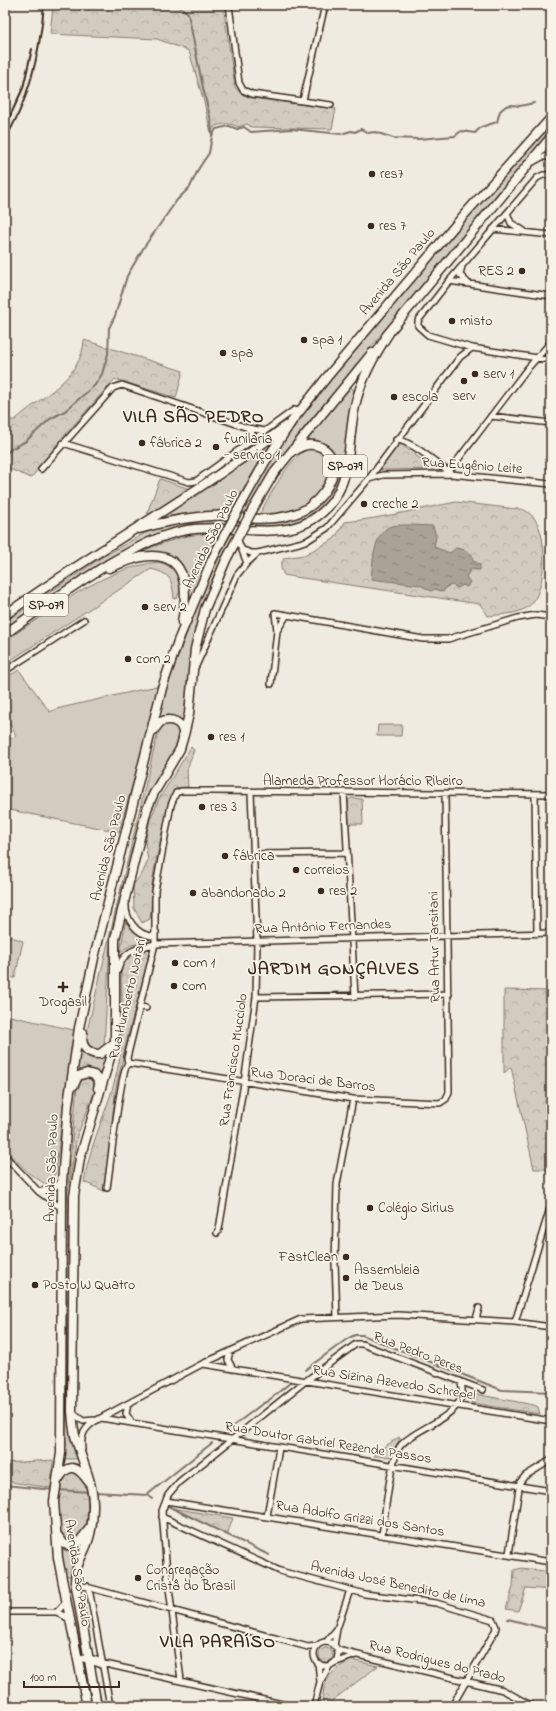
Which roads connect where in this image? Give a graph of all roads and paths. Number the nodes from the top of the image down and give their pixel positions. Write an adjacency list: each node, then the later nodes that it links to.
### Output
1 (229, 5): 3 (street)
2 (325, 5): 3 (street)
3 (303, 100): 4 (street)
4 (331, 105)
5 (551, 118): 24 (main road, Avenida São Paulo)
6 (550, 138): 7 (street); 9 (main road, Avenida São Paulo)
7 (551, 147)
8 (551, 157): 9 (street)
9 (525, 169): 19 (main road, Avenida São Paulo)
10 (551, 175): 11 (street)
11 (507, 213): 12 (street); 13 (street)
12 (493, 229): 13 (street); 15 (street)
13 (527, 232): 14 (street)
14 (551, 235)
15 (462, 266): 16 (street); 17 (street)
16 (449, 281): 17 (street); 21 (street)
17 (473, 285): 18 (street)
18 (551, 296)
19 (389, 333): 32 (main road, Avenida São Paulo); 37 (main road, SP-079)
20 (551, 342): 22 (street)
21 (472, 348): 22 (street); 30 (street)
22 (537, 359): 23 (street); 25 (street)
23 (551, 360)
24 (294, 416): 28 (street); 38 (main road, SP-079); 49 (main road, Avenida São Paulo, bridge)
25 (491, 416): 26 (street); 34 (street)
26 (551, 423)
27 (248, 428): 28 (street); 29 (street); 31 (street)
28 (265, 431): 29 (street)
29 (254, 439): 31 (street)
30 (396, 440): 34 (street); 35 (street)
31 (63, 443): 33 (street)
32 (281, 465): 37 (main road, Avenida São Paulo, bridge); 38 (main road, SP-079)
33 (41, 469)
34 (450, 473): 35 (street, Rua Eugênio Leite); 36 (street, Rua Eugênio Leite)
35 (368, 480): 40 (street)
36 (551, 484)
37 (238, 534): 39 (street); 42 (main road, SP-079); 51 (main road, Avenida São Paulo)
38 (124, 536): 43 (main road, SP-079)
39 (243, 550): 40 (street); 41 (street)
40 (258, 553): 41 (street)
41 (246, 563): 51 (street)
42 (88, 576): 48 (main road, SP-079); 49 (main road, SP-079)
43 (5, 615)
44 (287, 615): 45 (street); 47 (street); 47 (street)
45 (551, 617)
46 (84, 620): 50 (street)
47 (277, 632): 52 (street)
48 (5, 634)
49 (178, 641): 54 (main road, Avenida São Paulo)
50 (5, 671)
51 (192, 679): 53 (main road, Avenida São Paulo)
52 (271, 684)
53 (180, 748): 54 (main road); 63 (main road, Avenida São Paulo)
54 (146, 754): 71 (main road, Avenida São Paulo)
55 (251, 792): 56 (street, Alameda Professor Horácio Ribeiro); 57 (street, Alameda Professor Horácio Ribeiro); 62 (street, Rua Francisco Mucciolo)
56 (344, 792): 58 (street, Alameda Professor Horácio Ribeiro); 61 (street)
57 (176, 793): 64 (street, Rua Humberto Notari)
58 (445, 793): 59 (street, Alameda Professor Horácio Ribeiro); 67 (street, Rua Artur Tarsitani)
59 (535, 794): 60 (street, Alameda Professor Horácio Ribeiro); 66 (street)
60 (551, 794)
61 (347, 853): 62 (street); 68 (street)
62 (254, 854): 69 (street, Rua Francisco Mucciolo)
63 (126, 889): 64 (street); 72 (main road, Avenida São Paulo)
64 (156, 932): 70 (street, Rua Humberto Notari)
65 (551, 933): 66 (street, Rua Antônio Fernandes)
66 (537, 934): 67 (street, Rua Antônio Fernandes)
67 (447, 937): 68 (street, Rua Antônio Fernandes); 73 (street, Rua Artur Tarsitani)
68 (352, 938): 69 (street, Rua Antônio Fernandes); 75 (street)
69 (258, 941): 70 (street, Rua Antônio Fernandes); 74 (street, Rua Francisco Mucciolo)
70 (155, 944): 72 (street, Rua Antônio Fernandes); 76 (street, Rua Humberto Notari)
71 (91, 973): 78 (main road); 83 (main road, Avenida São Paulo)
72 (115, 978): 78 (main road, Avenida São Paulo)
73 (449, 994): 75 (street); 82 (street, Rua Artur Tarsitani)
74 (256, 997): 75 (street); 80 (street, Rua Francisco Mucciolo)
75 (355, 997)
76 (140, 1006): 77 (street); 79 (street, Rua Humberto Notari)
77 (146, 1008)
78 (115, 1041): 85 (main road, Avenida São Paulo)
79 (128, 1064): 80 (street, Rua Doraci de Barros); 87 (street, Rua Humberto Notari)
80 (244, 1083): 81 (street, Rua Doraci de Barros); 91 (street, Rua Francisco Mucciolo)
81 (353, 1099): 82 (street, Rua Doraci de Barros); 93 (street)
82 (446, 1099)
83 (68, 1105): 85 (main road); 86 (main road, Avenida São Paulo)
84 (5, 1156): 88 (street)
85 (80, 1158): 105 (main road, Avenida São Paulo)
86 (62, 1182): 88 (street); 90 (main road, Avenida São Paulo)
87 (106, 1188)
88 (40, 1192): 90 (street)
89 (551, 1205): 95 (street)
90 (63, 1209): 114 (main road, Avenida São Paulo)
91 (217, 1233)
92 (479, 1308): 94 (street)
93 (337, 1317): 94 (street); 97 (street)
94 (476, 1319): 95 (street)
95 (515, 1322): 96 (street)
96 (551, 1327)
97 (230, 1351): 98 (street); 99 (street)
98 (202, 1364): 99 (street, Rua Sizina Azevedo Schrepel); 103 (street)
99 (233, 1369): 100 (street, Rua Sizina Azevedo Schrepel)
100 (307, 1381): 101 (street, Rua Pedro Peres); 104 (street, Rua Sizina Azevedo Schrepel); 109 (street)
101 (460, 1381): 102 (street, Rua Pedro Peres); 104 (street)
102 (483, 1390)
103 (128, 1404): 106 (street); 108 (street)
104 (458, 1405): 107 (street, Rua Sizina Azevedo Schrepel); 113 (street)
105 (72, 1411): 106 (street, Rua Doutor Gabriel Rezende Passos); 111 (main road, Avenida São Paulo)
106 (99, 1419): 108 (street, Rua Doutor Gabriel Rezende Passos); 111 (street)
107 (551, 1420)
108 (132, 1423): 109 (street, Rua Doutor Gabriel Rezende Passos)
109 (231, 1440): 110 (street, Rua Doutor Gabriel Rezende Passos); 118 (street)
110 (279, 1448): 113 (street, Rua Doutor Gabriel Rezende Passos); 119 (street)
111 (82, 1458): 115 (main road, Avenida São Paulo)
112 (551, 1460): 116 (street)
113 (394, 1466): 116 (street, Rua Doutor Gabriel Rezende Passos); 123 (street)
114 (55, 1484): 115 (main road); 122 (main road, Avenida São Paulo)
115 (91, 1486): 121 (main road, Avenida São Paulo)
116 (519, 1486): 117 (street, Rua Doutor Gabriel Rezende Passos); 124 (street)
117 (551, 1491)
118 (166, 1501): 119 (street, Rua Adolfo Grizzi dos Santos); 120 (street)
119 (267, 1516): 123 (street, Rua Adolfo Grizzi dos Santos)
120 (162, 1517): 128 (street, Avenida José Benedito de Lima); 130 (street)
121 (92, 1526): 122 (main road); 126 (main road, Avenida São Paulo)
122 (55, 1528): 129 (main road, Avenida São Paulo)
123 (382, 1535): 124 (street, Rua Adolfo Grizzi dos Santos)
124 (509, 1554): 125 (street, Rua Adolfo Grizzi dos Santos)
125 (551, 1562)
126 (75, 1581): 127 (street); 140 (main road, Avenida São Paulo)
127 (86, 1586): 130 (street); 141 (street, Avenida São Paulo)
128 (350, 1590): 134 (street); 145 (street, Avenida José Benedito de Lima)
129 (67, 1600): 132 (street); 133 (main road, Avenida São Paulo)
130 (172, 1610): 137 (street); 144 (street)
131 (5, 1612): 132 (street)
132 (57, 1612): 133 (street)
133 (71, 1620): 135 (main road, Avenida São Paulo)
134 (336, 1629): 136 (street); 138 (street)
135 (73, 1633): 140 (main road); 147 (main road, Avenida São Paulo)
136 (326, 1642): 137 (street); 138 (street)
137 (318, 1646): 142 (street)
138 (335, 1648): 139 (street, Rua Rodrigues do Prado); 143 (street)
139 (357, 1654): 143 (street, Rua Rodrigues do Prado); 145 (street, Rua Rodrigues do Prado)
140 (88, 1660): 141 (main road); 148 (main road, Avenida São Paulo)
141 (102, 1663): 144 (street); 149 (street, Avenida São Paulo)
142 (318, 1663): 143 (street); 146 (street)
143 (332, 1664): 146 (street)
144 (181, 1680): 150 (street)
145 (467, 1680): 152 (street); 153 (street, Rua Rodrigues do Prado)
146 (320, 1682): 151 (street)
147 (87, 1706)
148 (97, 1706)
149 (110, 1706)
150 (291, 1706)
151 (314, 1706)
152 (452, 1706)
153 (532, 1706)

